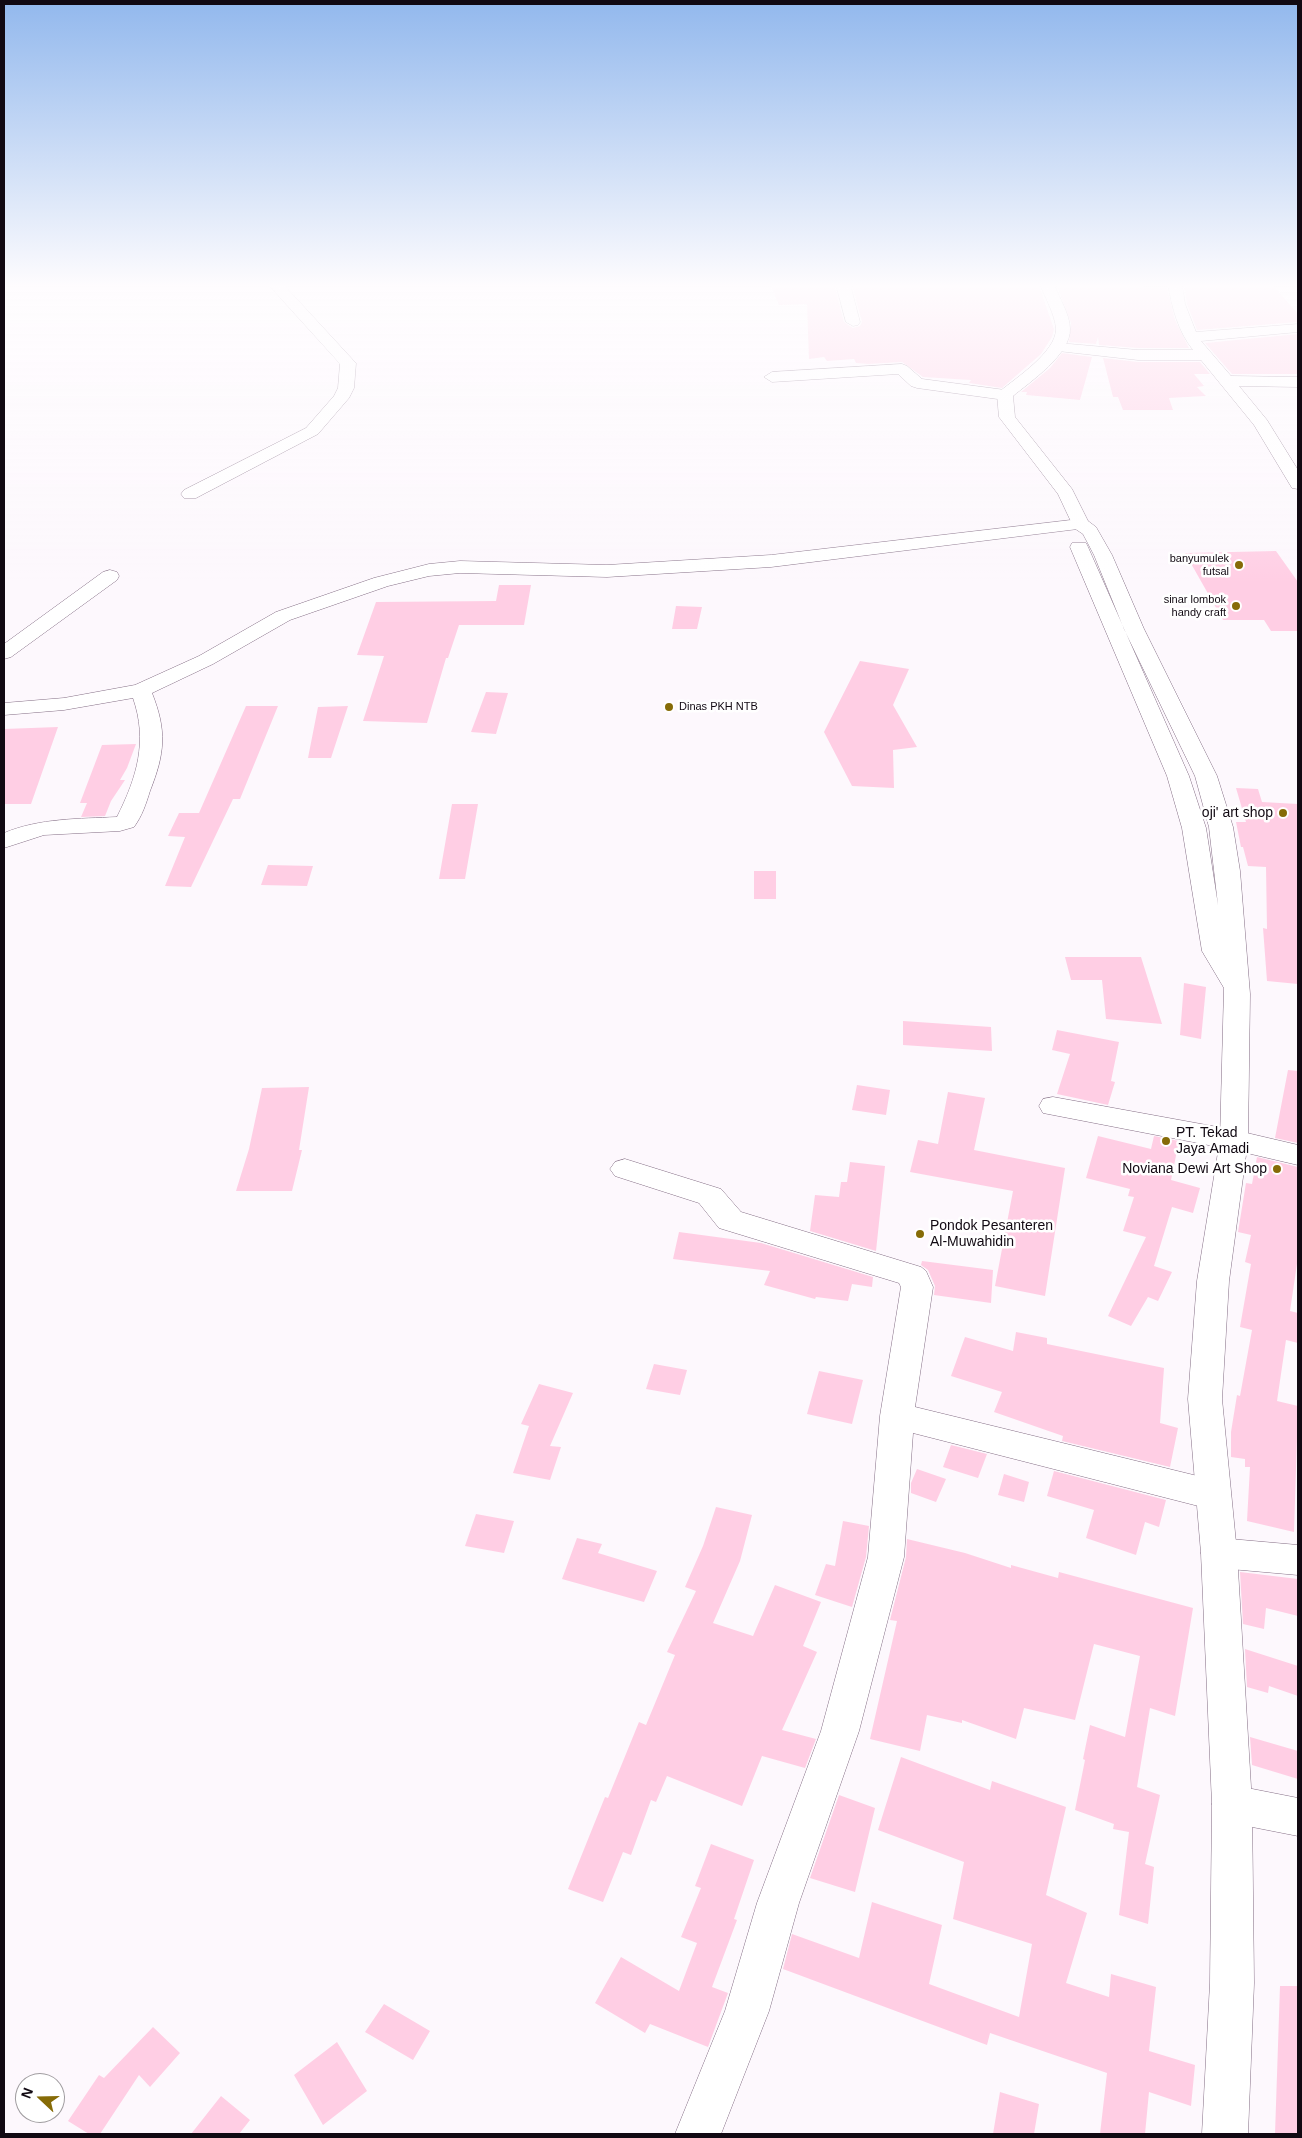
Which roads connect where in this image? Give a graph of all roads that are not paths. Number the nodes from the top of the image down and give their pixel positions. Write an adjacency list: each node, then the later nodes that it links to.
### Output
1 (346, 384): 7 (street)
2 (923, 384): 5 (street)
3 (1017, 384): 5 (street)
4 (1227, 384): 6 (street)
5 (1005, 395): 8 (street)
6 (1298, 484)
7 (190, 494)
8 (1080, 524): 11 (street); 13 (street); 14 (street)
9 (110, 576): 10 (street)
10 (4, 653)
11 (141, 690): 12 (street); 15 (street)
12 (4, 709)
13 (1194, 828): 14 (street); 16 (street)
14 (1221, 828): 16 (street)
15 (4, 841)
16 (1237, 994): 18 (street)
17 (1054, 1106): 18 (street)
18 (1234, 1140): 19 (street); 22 (street)
19 (1298, 1155)
20 (625, 1169): 21 (street)
21 (897, 1416): 22 (street); 27 (street)
22 (1214, 1495): 23 (street)
23 (1219, 1553): 24 (street); 25 (street)
24 (1298, 1560)
25 (1232, 1804): 26 (street); 28 (street)
26 (1298, 1817)
27 (698, 2134)
28 (1225, 2134)

